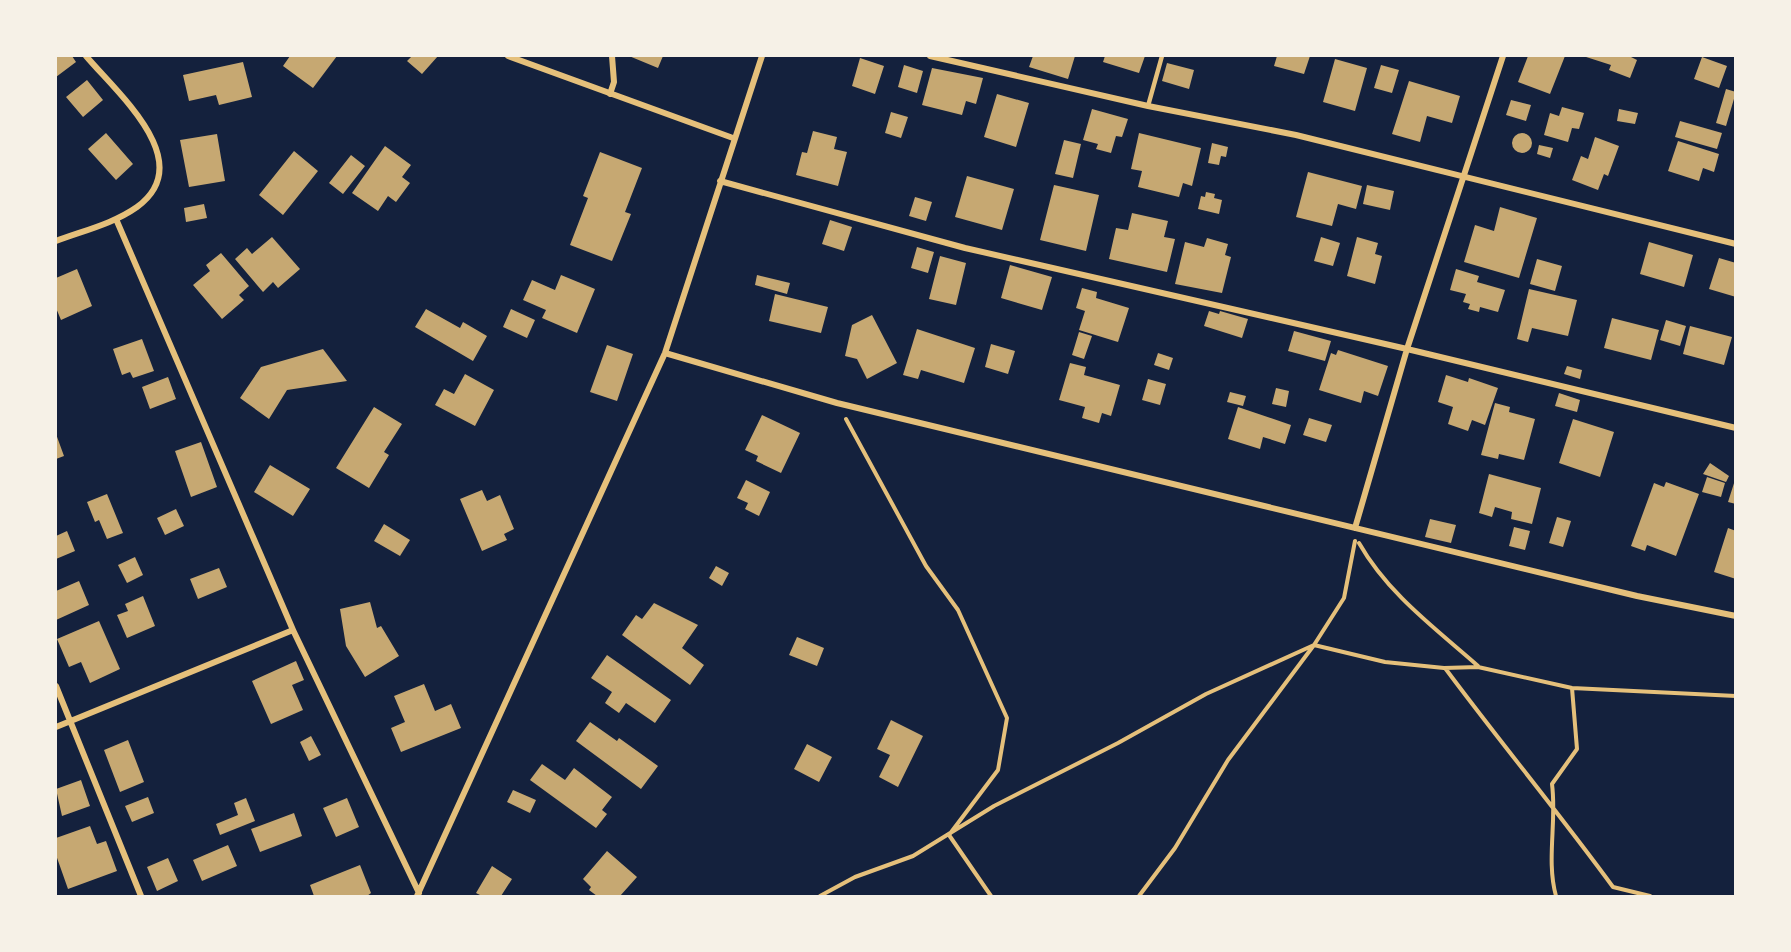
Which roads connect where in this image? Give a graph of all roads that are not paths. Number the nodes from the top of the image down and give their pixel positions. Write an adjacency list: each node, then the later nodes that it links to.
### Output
1 (86, 56): 13 (street)
2 (508, 56): 8 (street)
3 (612, 56): 8 (street)
4 (762, 56): 10 (street)
5 (930, 56): 9 (street)
6 (1162, 56): 9 (lane)
7 (1503, 56): 11 (street)
8 (610, 94): 10 (street)
9 (1148, 106): 11 (street)
10 (733, 138): 12 (street)
11 (1462, 177): 15 (street); 16 (street)
12 (720, 181): 16 (street); 17 (street)
13 (116, 219): 14 (street); 21 (street)
14 (56, 241)
15 (1736, 244)
16 (1407, 349): 18 (street); 19 (street)
17 (665, 353): 19 (street); 25 (street)
18 (1736, 428)
19 (1355, 528): 20 (street)
20 (1736, 616)
21 (293, 630): 23 (street); 25 (street)
22 (56, 686): 23 (street)
23 (71, 721): 24 (street); 26 (street)
24 (56, 727)
25 (418, 895)
26 (141, 897)

